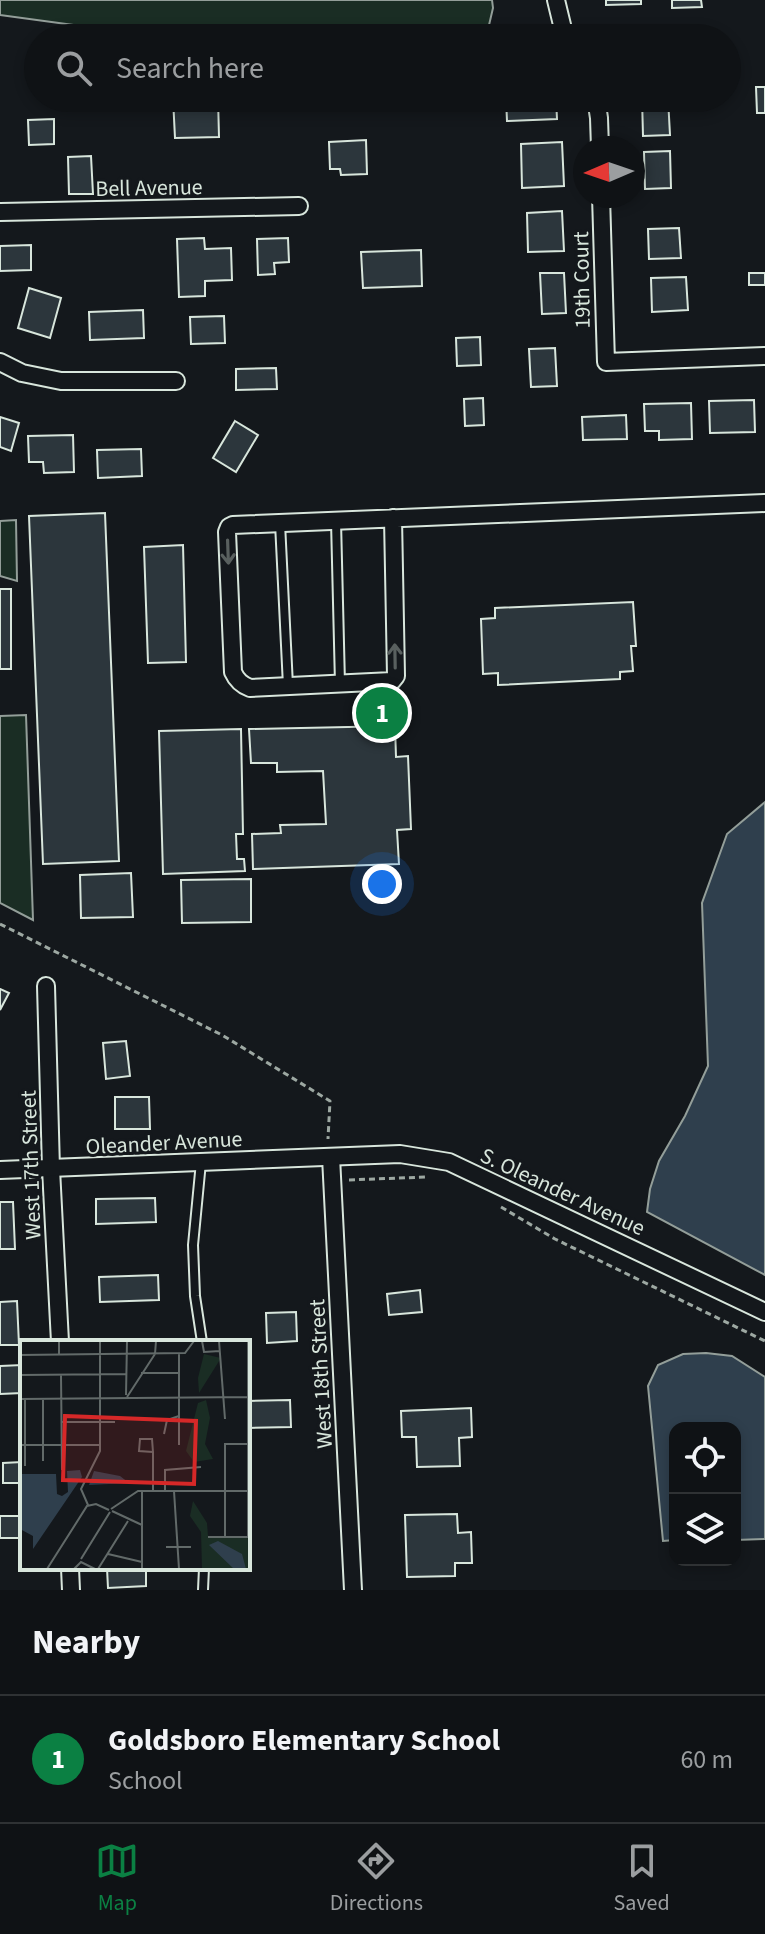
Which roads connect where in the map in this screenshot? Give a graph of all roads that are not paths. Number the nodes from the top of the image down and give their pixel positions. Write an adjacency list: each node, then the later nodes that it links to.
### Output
1 (556, 0): 2 (street)
2 (562, 24)
3 (598, 112): 4 (street)
4 (600, 136)
5 (299, 206): 7 (street, Bell Avenue)
6 (601, 208): 8 (street, 19th Court)
7 (0, 212)
8 (765, 356)
9 (0, 362): 10 (street)
10 (176, 381)
11 (765, 503): 12 (street)
12 (393, 518): 13 (street); 15 (street, one-way to 12)
13 (336, 521): 14 (street); 15 (lane)
14 (280, 523): 16 (lane); 16 (street, one-way to 16)
15 (340, 685): 16 (street)
16 (288, 686)
17 (46, 986): 20 (street, West 17th Street)
18 (331, 1157): 19 (street, Oleander Avenue); 22 (street, S. Oleander Avenue); 29 (street, West 18th Street)
19 (201, 1162): 20 (street, Oleander Avenue); 24 (lane)
20 (51, 1169): 21 (street, Oleander Avenue); 23 (street, West 17th Street)
21 (0, 1170)
22 (765, 1312)
23 (60, 1340)
24 (202, 1340)
25 (70, 1570): 27 (street)
26 (204, 1570): 28 (lane)
27 (71, 1590)
28 (203, 1590)
29 (353, 1590)

